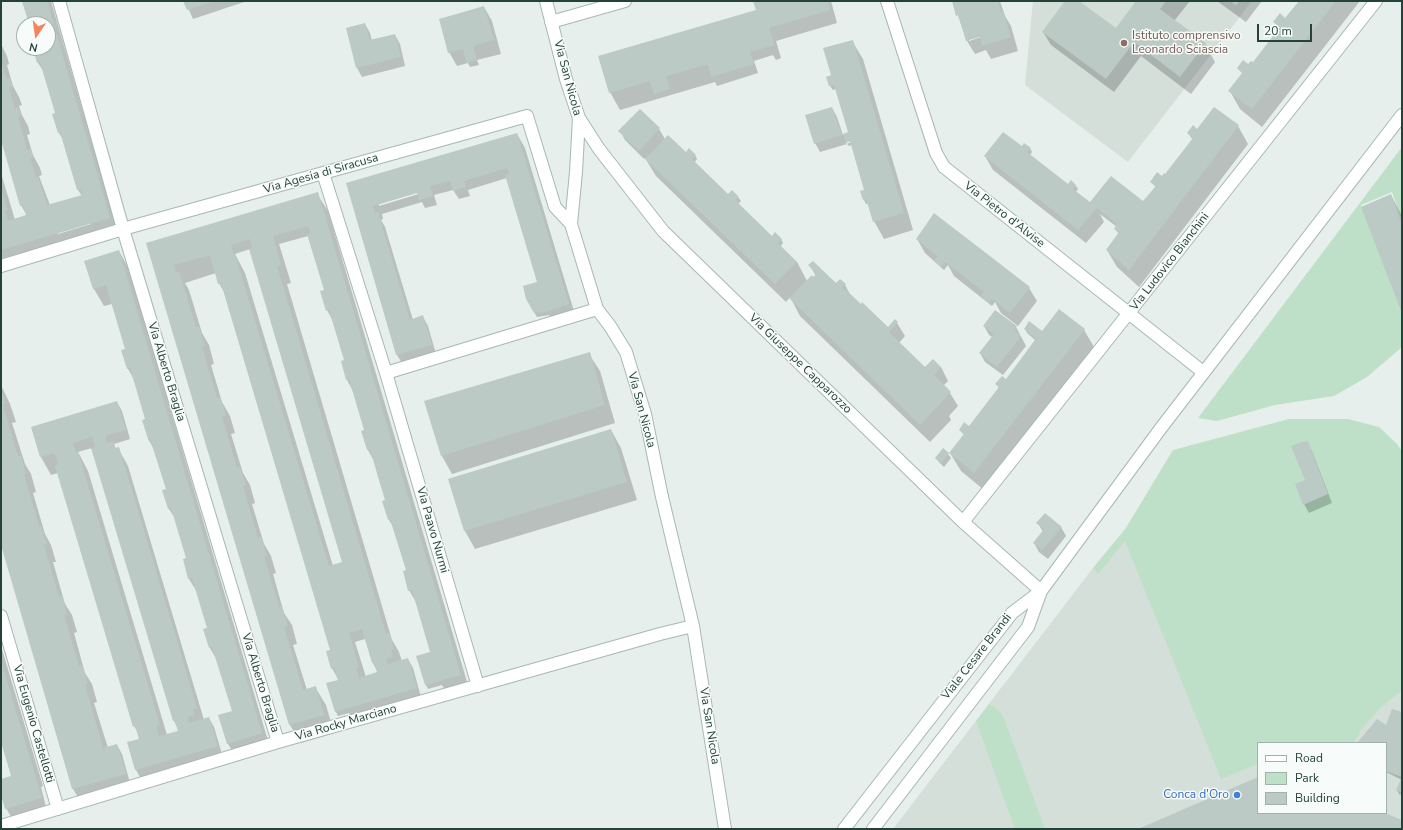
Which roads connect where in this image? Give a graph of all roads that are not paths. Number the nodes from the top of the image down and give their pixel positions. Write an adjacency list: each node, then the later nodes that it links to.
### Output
1 (59, 1): 11 (street, Via Alberto Braglia)
2 (546, 1): 6 (street, Via San Nicola)
3 (625, 1): 6 (street)
4 (887, 1): 14 (street, Via Pietro d'Alvise)
5 (1376, 1): 14 (street, Via Ludovico Bianchini)
6 (551, 22): 8 (street, Via San Nicola)
7 (1402, 115): 15 (street)
8 (579, 118): 10 (street, Via San Nicola); 17 (street, Via Giuseppe Capparozzo)
9 (323, 173): 10 (street, Via Agesia di Siracusa); 11 (street, Via Agesia di Siracusa); 16 (street, Via Paavo Nurmi)
10 (571, 224): 13 (street, Via San Nicola)
11 (123, 229): 12 (street, Via Agesia di Siracusa); 22 (street, Via Alberto Braglia)
12 (1, 266)
13 (597, 309): 16 (street); 20 (street, Via San Nicola)
14 (1129, 313): 15 (street, Via Pietro d'Alvise); 17 (street, Via Ludovico Bianchini)
15 (1203, 372): 18 (street)
16 (386, 373): 21 (street, Via Paavo Nurmi)
17 (963, 522): 18 (street, Via Giuseppe Capparozzo)
18 (1041, 591): 26 (street, Viale Cesare Brandi); 27 (street, Viale Cesare Brandi)
19 (1, 616): 23 (street, Via Eugenio Castellotti)
20 (693, 626): 21 (street, Via Rocky Marciano); 25 (street, Via San Nicola)
21 (478, 686): 22 (street, Via Rocky Marciano)
22 (278, 742): 23 (street, Via Rocky Marciano)
23 (58, 809): 24 (street, Via Rocky Marciano)
24 (1, 826)
25 (724, 829)
26 (844, 829)
27 (873, 829)

